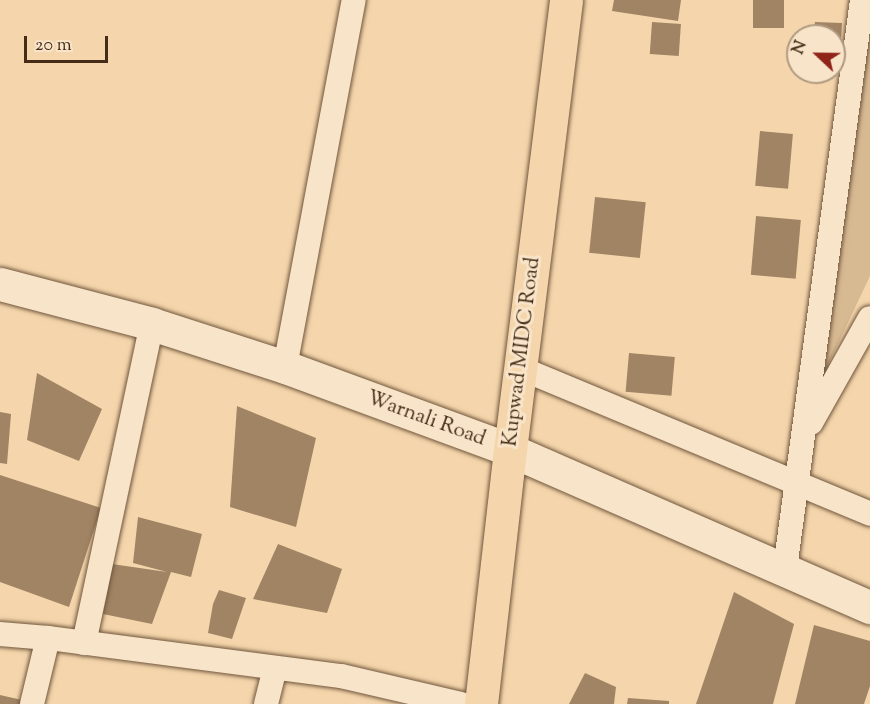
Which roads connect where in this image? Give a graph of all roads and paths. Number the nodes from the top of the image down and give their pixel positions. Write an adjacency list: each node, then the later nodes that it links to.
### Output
1 (354, 0): 7 (street)
2 (566, 0): 8 (main road, Kupwad MIDC Road)
3 (862, 0): 9 (street)
4 (0, 284): 6 (main road, Warnali Road)
5 (870, 318): 9 (street)
6 (152, 324): 7 (main road, Warnali Road); 17 (street)
7 (285, 367): 10 (main road, Warnali Road)
8 (520, 368): 10 (main road, Kupwad MIDC Road); 11 (street)
9 (804, 435): 11 (street)
10 (510, 450): 13 (main road, Warnali Road); 22 (main road, Kupwad MIDC Road)
11 (796, 485): 12 (street); 13 (street)
12 (870, 514)
13 (785, 569): 14 (main road, Warnali Road)
14 (870, 607)
15 (0, 634): 16 (street)
16 (48, 638): 17 (street); 19 (street)
17 (84, 643): 18 (street)
18 (275, 668): 20 (street); 21 (street)
19 (32, 704)
20 (266, 704)
21 (461, 704)
22 (481, 704)

